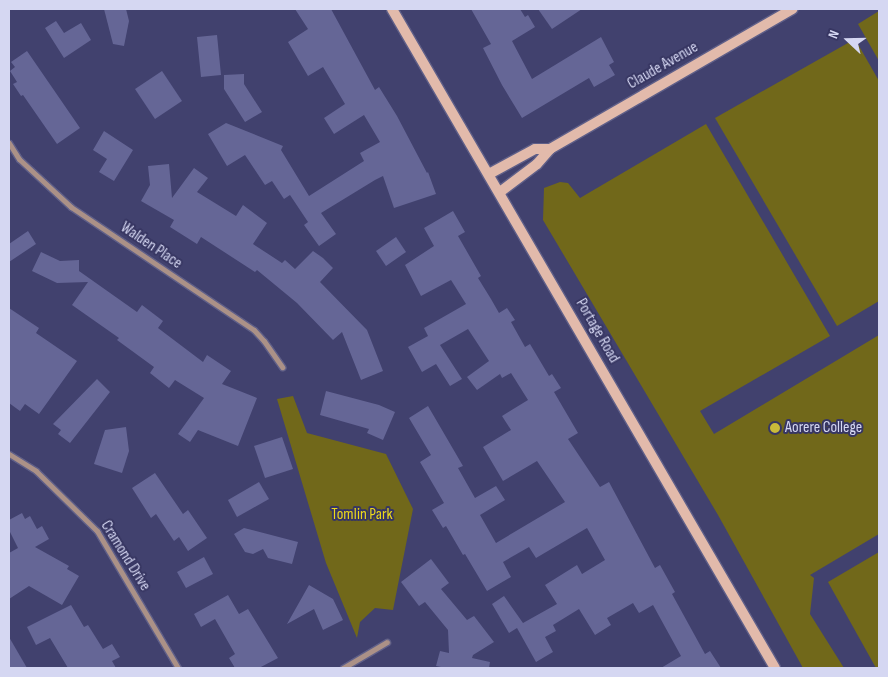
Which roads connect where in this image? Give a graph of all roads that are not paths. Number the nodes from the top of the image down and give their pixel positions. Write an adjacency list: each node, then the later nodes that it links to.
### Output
1 (392, 9): 5 (main road, Portage Road)
2 (792, 9): 4 (main road, Claude Avenue)
3 (9, 143): 7 (street, Walden Place)
4 (550, 149): 5 (main road, Claude Avenue); 6 (main road, Claude Avenue)
5 (489, 174): 6 (main road, Portage Road)
6 (500, 192): 12 (main road, Portage Road)
7 (282, 367)
8 (9, 454): 10 (street, Cramond Drive)
9 (387, 642): 11 (street)
10 (178, 668)
11 (343, 668)
12 (775, 668)

